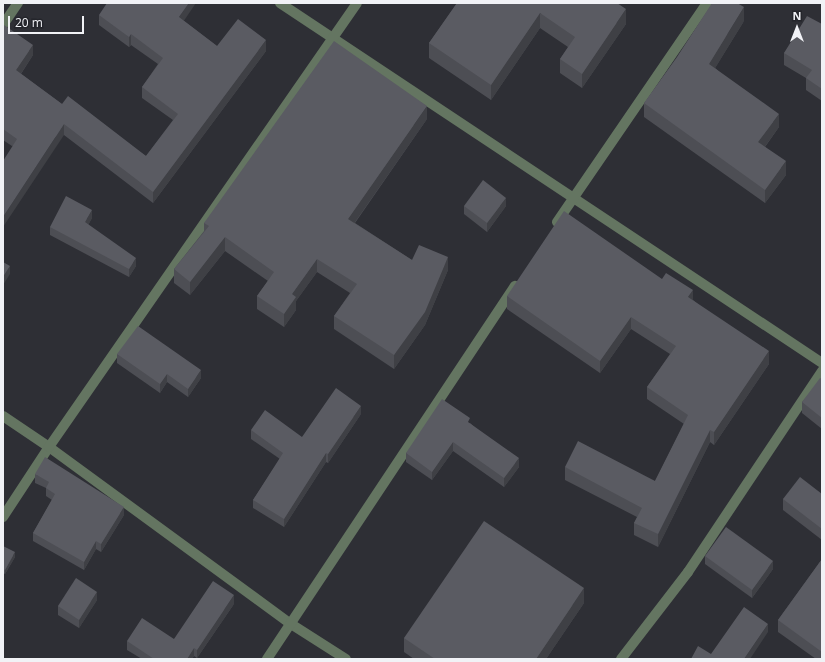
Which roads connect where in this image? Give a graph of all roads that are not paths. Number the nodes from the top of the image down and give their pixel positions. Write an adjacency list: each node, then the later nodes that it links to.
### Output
1 (18, 3): 5 (street)
2 (280, 3): 6 (street)
3 (357, 3): 6 (street)
4 (707, 3): 7 (street)
5 (3, 25)
6 (332, 39): 7 (street); 13 (street)
7 (572, 199): 8 (street); 10 (street)
8 (550, 232)
9 (520, 278): 15 (street)
10 (822, 363)
11 (822, 371): 18 (street)
12 (3, 416): 13 (street)
13 (49, 447): 14 (street); 15 (street)
14 (3, 517)
15 (291, 624): 16 (street); 17 (street)
16 (267, 659)
17 (346, 659)
18 (621, 659)

